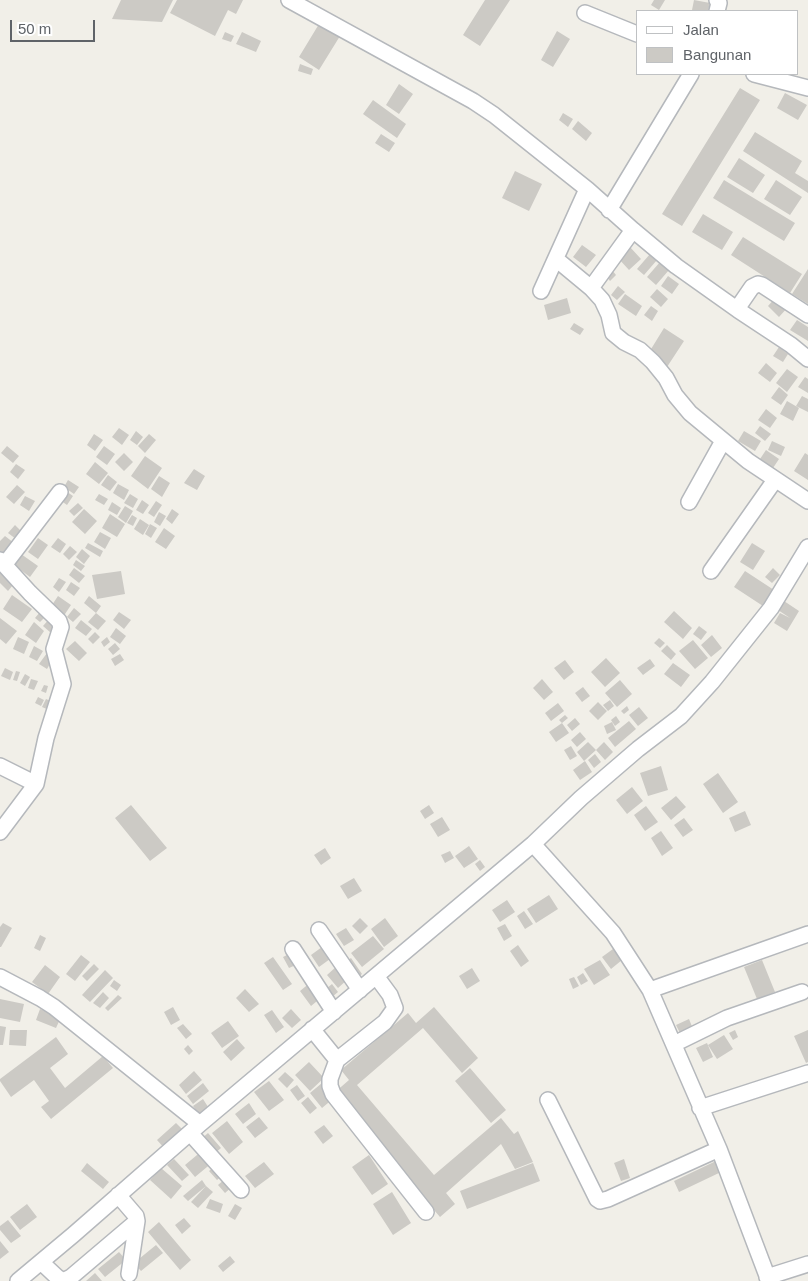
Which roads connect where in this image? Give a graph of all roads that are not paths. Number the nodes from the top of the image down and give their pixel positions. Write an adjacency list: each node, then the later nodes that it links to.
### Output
1 (289, 0): 7 (street)
2 (585, 13): 3 (street)
3 (636, 34)
4 (690, 75): 8 (street)
5 (758, 75): 6 (street)
6 (808, 88)
7 (586, 189): 8 (street); 10 (street)
8 (615, 201): 9 (street)
9 (633, 230): 11 (street); 13 (street)
10 (556, 259): 11 (street); 12 (street)
11 (591, 288): 16 (street)
12 (541, 291)
13 (741, 303): 14 (street); 15 (street)
14 (808, 315)
15 (808, 359)
16 (723, 441): 17 (street); 20 (street)
17 (775, 480): 19 (street); 23 (street)
18 (60, 492): 22 (street)
19 (808, 501)
20 (689, 502)
21 (808, 547): 27 (street)
22 (2, 562): 25 (street)
23 (711, 571)
24 (0, 766): 25 (street)
25 (36, 784): 26 (street)
26 (0, 832)
27 (533, 844): 31 (street); 34 (street)
28 (319, 930): 33 (street)
29 (808, 934): 34 (street)
30 (293, 949): 36 (street)
31 (376, 976): 33 (street); 39 (street)
32 (0, 977): 43 (street)
33 (360, 990): 36 (street)
34 (650, 990): 38 (street)
35 (802, 992): 38 (street)
36 (334, 1012): 37 (street)
37 (312, 1029): 39 (street); 43 (street)
38 (674, 1044): 42 (street)
39 (337, 1060): 47 (street)
40 (808, 1073): 42 (street)
41 (548, 1100): 44 (street)
42 (700, 1108): 44 (street)
43 (195, 1128): 45 (street); 46 (street)
44 (719, 1149): 52 (street)
45 (241, 1190)
46 (118, 1195): 48 (street); 49 (street)
47 (426, 1212)
48 (137, 1221): 49 (street); 51 (street)
49 (41, 1262): 53 (street)
50 (808, 1264): 52 (street)
51 (129, 1274)
52 (768, 1279)
53 (18, 1281)

